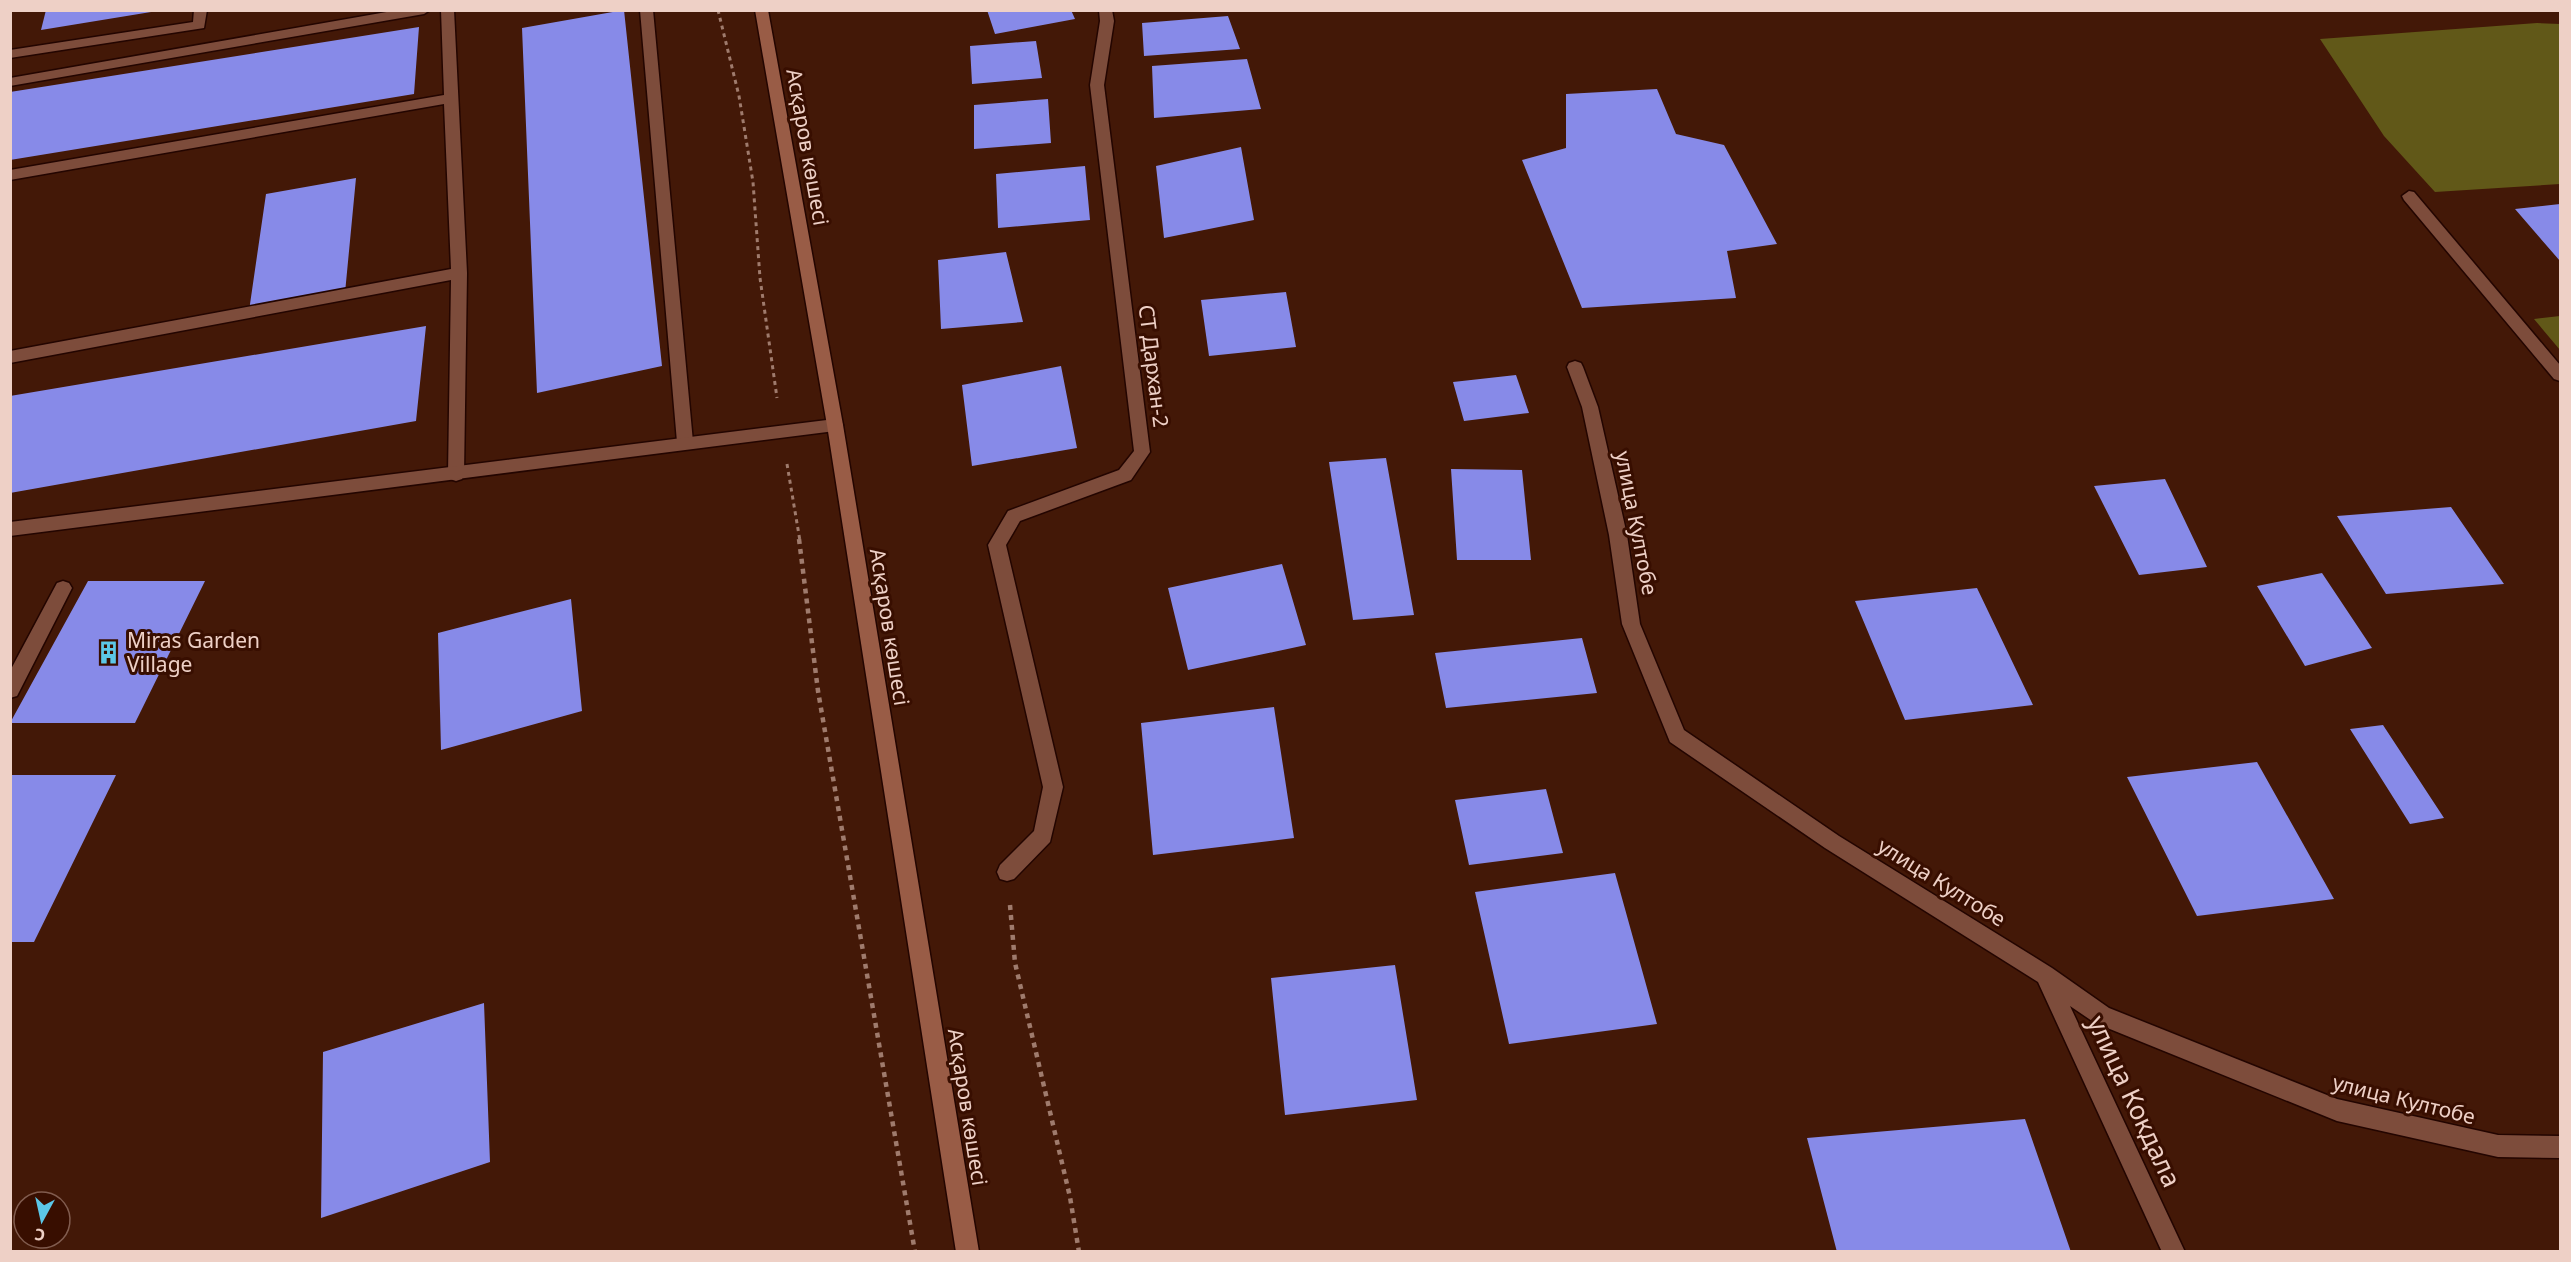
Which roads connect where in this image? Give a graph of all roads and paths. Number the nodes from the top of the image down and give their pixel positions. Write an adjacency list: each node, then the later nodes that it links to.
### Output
1 (201, 10): 8 (street)
2 (424, 10): 9 (street)
3 (447, 10): 10 (street)
4 (646, 10): 19 (street)
5 (718, 10): 18 (path)
6 (761, 10): 17 (street, Асқаров көшесі)
7 (1105, 10): 24 (street, СТ Дархан-2)
8 (10, 54)
9 (10, 82)
10 (451, 98): 11 (street); 13 (street)
11 (10, 175)
12 (2409, 196): 16 (street)
13 (459, 273): 14 (street); 20 (street)
14 (10, 357)
15 (1575, 367): 25 (street, улица Култобе)
16 (2557, 367)
17 (835, 425): 18 (street); 28 (street, Асқаров көшесі)
18 (781, 433): 19 (street); 27 (path)
19 (685, 442): 20 (street)
20 (456, 474): 21 (street)
21 (10, 528)
22 (63, 588): 23 (street)
23 (10, 690)
24 (1007, 872): 29 (path)
25 (2045, 975): 26 (street, улица Култобе); 30 (street, улица Кокдала)
26 (2560, 1148)
27 (915, 1251)
28 (968, 1251)
29 (1079, 1251)
30 (2174, 1251)

